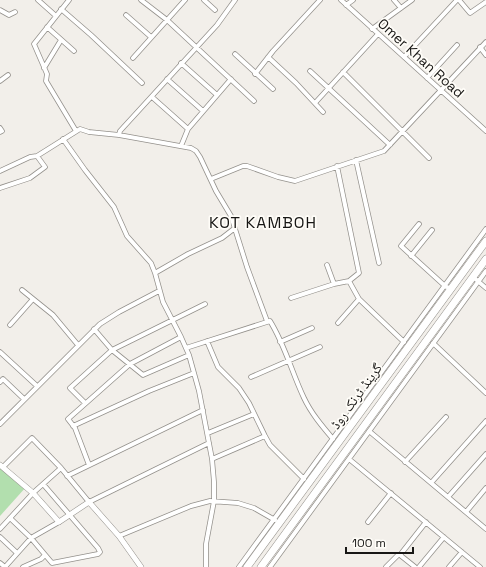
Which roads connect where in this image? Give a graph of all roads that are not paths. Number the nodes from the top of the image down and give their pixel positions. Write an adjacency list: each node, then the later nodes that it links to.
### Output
1 (38, 0): 20 (street)
2 (69, 0): 16 (street)
3 (141, 0): 22 (street)
4 (185, 0): 22 (street)
5 (235, 0): 31 (street)
6 (320, 0): 35 (street)
7 (341, 0): 14 (street, Omer Khan Road)
8 (353, 0): 14 (street)
9 (394, 0): 15 (street)
10 (412, 0): 15 (street)
11 (458, 0): 13 (street); 36 (street)
12 (206, 1): 18 (street)
13 (486, 2)
14 (346, 5): 24 (street, Omer Khan Road)
15 (401, 8): 24 (street)
16 (61, 9): 20 (street); 48 (street)
17 (0, 10): 19 (street)
18 (215, 10)
19 (15, 12)
20 (56, 16): 23 (street)
21 (126, 16): 26 (street)
22 (167, 20): 26 (street); 31 (street)
23 (47, 27): 27 (street); 39 (street)
24 (372, 28): 25 (street, Omer Khan Road)
25 (378, 34): 36 (street, Omer Khan Road); 41 (street)
26 (152, 38): 37 (street)
27 (62, 40): 32 (street); 39 (street)
28 (486, 42): 30 (street)
29 (457, 45): 44 (street)
30 (480, 47): 34 (street); 51 (street)
31 (196, 48): 38 (street); 46 (street)
32 (74, 50)
33 (235, 54): 42 (street)
34 (486, 54)
35 (268, 57): 42 (street); 55 (street)
36 (404, 57): 44 (street, Omer Khan Road)
37 (133, 58)
38 (181, 63): 45 (street); 52 (street)
39 (44, 68): 61 (street)
40 (310, 71): 50 (street)
41 (343, 72): 50 (street); 60 (street)
42 (255, 74): 49 (street)
43 (8, 75): 47 (street)
44 (427, 78): 51 (street, Omer Khan Road)
45 (167, 79): 53 (street); 56 (street)
46 (231, 79): 52 (street); 54 (street)
47 (0, 81)
48 (142, 83)
49 (273, 89)
50 (328, 89): 55 (street); 66 (street)
51 (440, 90): 60 (street); 62 (street, Omer Khan Road)
52 (217, 95): 56 (street)
53 (152, 97): 59 (street); 64 (street)
54 (254, 101)
55 (315, 103): 57 (street)
56 (203, 111): 59 (street)
57 (323, 112)
58 (0, 128): 63 (street)
59 (188, 129): 67 (street)
60 (403, 130): 66 (street); 69 (street)
61 (76, 131): 64 (street); 65 (street)
62 (486, 131)
63 (0, 132)
64 (119, 134): 67 (street)
65 (63, 139): 68 (street); 85 (street)
66 (390, 145): 70 (street)
67 (181, 146): 73 (street)
68 (37, 156): 72 (street); 74 (street)
69 (429, 158)
70 (356, 160): 71 (street); 82 (street)
71 (337, 166): 73 (street); 87 (street)
72 (0, 171)
73 (211, 179): 76 (street)
74 (0, 188)
75 (419, 224): 80 (street)
76 (235, 228): 85 (street); 101 (street)
77 (486, 229): 89 (street)
78 (432, 230): 80 (street)
79 (486, 241): 89 (highway, گرینڈ ٹرنک روڈ)
80 (411, 256): 89 (street)
81 (486, 259): 86 (highway, گرینڈ ٹرنک روڈ)
82 (378, 263)
83 (328, 265): 88 (street)
84 (486, 271): 86 (street)
85 (155, 273): 92 (street)
86 (476, 279): 90 (street); 98 (highway, گرینڈ ٹرنک روڈ); 110 (street)
87 (349, 281): 88 (street); 95 (street)
88 (334, 284): 93 (street)
89 (448, 287): 96 (highway, گرینڈ ٹرنک روڈ); 99 (street)
90 (486, 288)
91 (22, 290): 94 (street)
92 (159, 291): 100 (street); 105 (street)
93 (291, 298)
94 (33, 299): 103 (street); 111 (street)
95 (359, 299): 102 (street); 109 (street)
96 (443, 301): 98 (highway); 99 (highway, گرینڈ ٹرنک روڈ)
97 (205, 304): 100 (street)
98 (451, 307): 152 (highway, گرینڈ ٹرنک روڈ)
99 (432, 309): 109 (street); 116 (highway, گرینڈ ٹرنک روڈ)
100 (172, 320): 106 (street); 114 (street)
101 (267, 321): 107 (street); 108 (street)
102 (338, 323)
103 (10, 325)
104 (312, 328): 108 (street)
105 (94, 329): 111 (street); 114 (street)
106 (181, 337): 113 (street); 119 (street)
107 (208, 341): 113 (street); 128 (street)
108 (280, 342): 118 (street)
109 (404, 342): 116 (street)
110 (433, 343): 124 (street); 133 (street)
111 (78, 345): 123 (street)
112 (320, 347): 118 (street)
113 (186, 348): 117 (street)
114 (112, 350): 119 (street); 126 (street)
115 (0, 352): 123 (street)
116 (399, 354): 136 (street); 163 (highway, گرینڈ ٹرنک روڈ)
117 (189, 356): 119 (street); 120 (street)
118 (289, 361): 121 (street); 136 (street)
119 (130, 364): 126 (street)
120 (194, 373): 127 (street); 132 (street)
121 (251, 376)
122 (0, 382): 125 (street)
123 (37, 386): 125 (street)
124 (486, 393)
125 (24, 399): 131 (street)
126 (85, 403): 132 (street)
127 (203, 410): 134 (street); 142 (street)
128 (254, 414): 134 (street); 135 (street)
129 (446, 417): 141 (street)
130 (486, 421): 147 (street)
131 (0, 424)
132 (73, 426): 142 (street)
133 (369, 431): 140 (street); 141 (street)
134 (208, 433): 137 (street)
135 (264, 436): 139 (street); 146 (street)
136 (334, 439): 146 (street)
137 (209, 444): 139 (street); 155 (street)
138 (486, 454): 153 (street)
139 (212, 459): 154 (street)
140 (349, 459): 151 (street); 152 (street)
141 (405, 462): 147 (street)
142 (89, 465): 145 (street)
143 (1, 466): 144 (street); 150 (street)
144 (61, 468): 145 (street); 148 (street)
145 (67, 476): 155 (street)
146 (304, 479): 163 (street)
147 (431, 483): 153 (street)
148 (43, 484): 150 (street); 157 (street)
149 (486, 488): 156 (street)
150 (33, 493): 158 (street); 160 (street)
151 (391, 493): 161 (street); 162 (street)
152 (318, 495): 166 (highway, گرینڈ ٹرنک روڈ); 172 (street)
153 (448, 497): 156 (street)
154 (214, 501): 163 (street); 167 (street); 180 (street)
155 (89, 502): 157 (street); 167 (street)
156 (466, 512): 164 (street)
157 (70, 515): 160 (street); 176 (street)
158 (10, 518): 165 (street); 170 (street)
159 (486, 521): 164 (street)
160 (59, 522): 170 (street)
161 (368, 522)
162 (426, 522): 169 (street); 175 (street)
163 (276, 523): 166 (highway); 181 (street); 182 (highway, گرینڈ ٹرنک روڈ)
164 (484, 527)
165 (0, 530)
166 (286, 532): 171 (highway, گرینڈ ٹرنک روڈ)
167 (119, 536): 179 (street)
168 (0, 537): 174 (street)
169 (444, 537): 173 (street); 187 (street)
170 (31, 538): 174 (street); 176 (street)
171 (276, 545): 172 (street); 183 (highway, گرینڈ ٹرنک روڈ)
172 (283, 550): 184 (street)
173 (462, 552): 188 (street); 189 (street)
174 (17, 554): 177 (street)
175 (400, 554): 185 (street); 186 (street)
176 (45, 555): 178 (street)
177 (0, 563)
178 (23, 567)
179 (141, 567)
180 (206, 567)
181 (239, 567)
182 (247, 567)
183 (261, 567)
184 (270, 567)
185 (386, 567)
186 (415, 567)
187 (419, 567)
188 (450, 567)
189 (480, 567)

